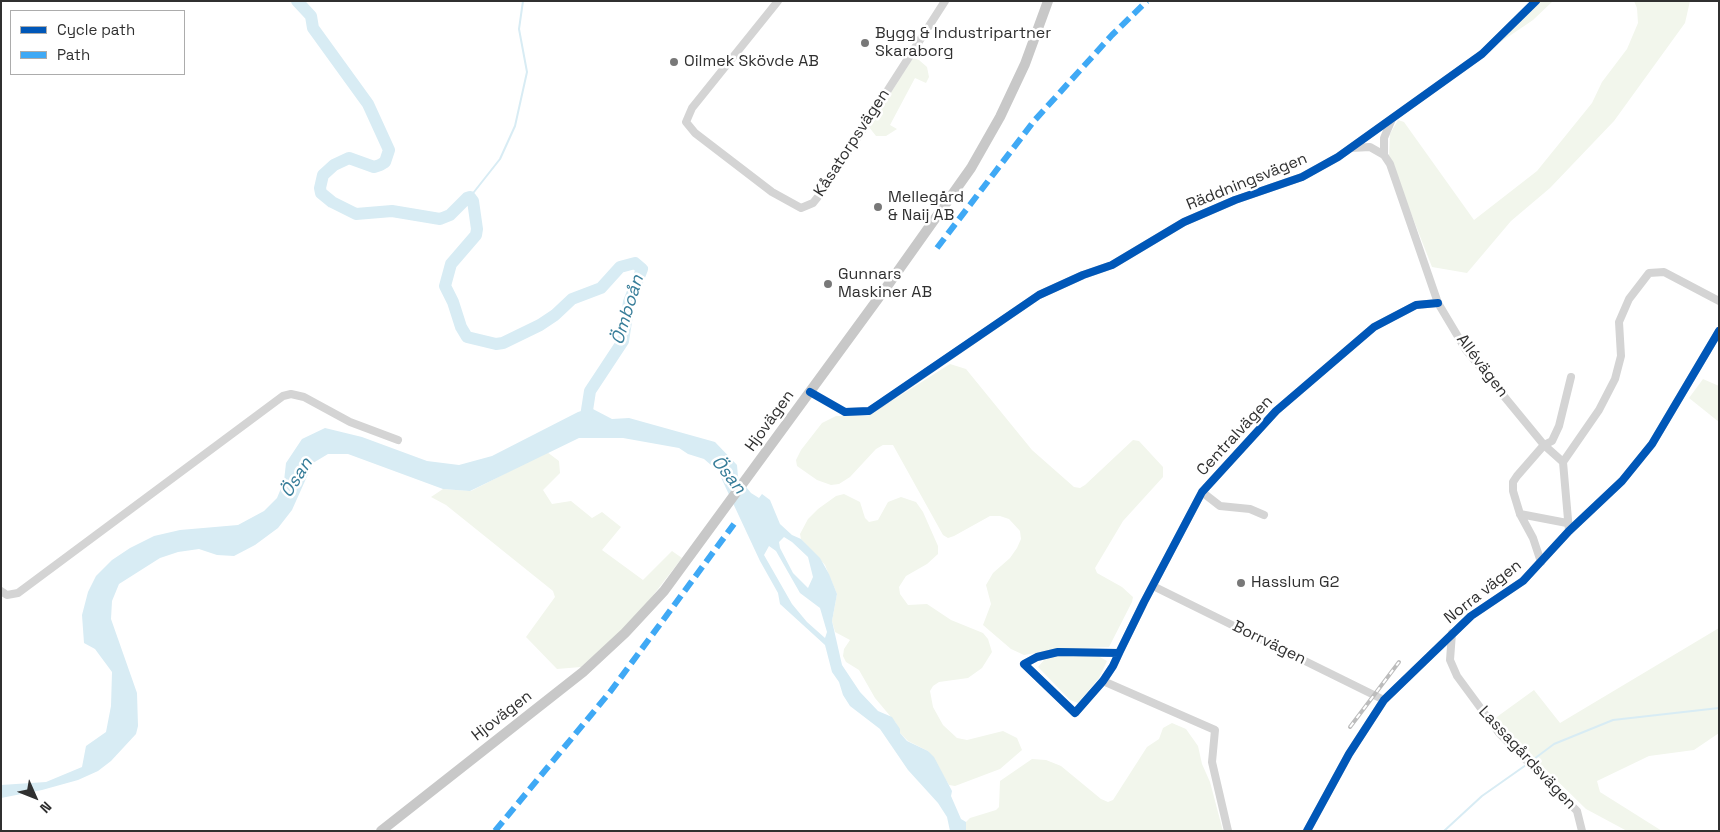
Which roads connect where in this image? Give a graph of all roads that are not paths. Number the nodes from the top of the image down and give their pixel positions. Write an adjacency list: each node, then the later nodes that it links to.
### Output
1 (778, 1): 2 (street, Kåsatorpsvägen)
2 (945, 1)
3 (1048, 1): 28 (main road, Hjovägen)
4 (1536, 1): 5 (street, Räddningsvägen)
5 (1393, 118): 6 (street, Räddningsvägen); 7 (street)
6 (1351, 148): 7 (street); 12 (street, Räddningsvägen)
7 (1384, 155): 9 (street, Allévägen)
8 (1719, 301): 15 (street)
9 (1438, 303): 14 (street, Allévägen); 16 (street, Centralvägen)
10 (1719, 331): 20 (street, Norra vägen)
11 (1571, 377): 14 (street)
12 (846, 412)
13 (398, 440): 23 (street)
14 (1544, 445): 15 (street, Allévägen); 18 (street)
15 (1563, 462): 19 (street)
16 (1202, 492): 17 (street); 22 (street, Centralvägen)
17 (1264, 514)
18 (1520, 514): 19 (street); 21 (street)
19 (1566, 523): 20 (street)
20 (1569, 531): 21 (street, Norra vägen)
21 (1540, 562): 24 (street, Norra vägen)
22 (1153, 586): 25 (street, Centralvägen); 27 (street, Borrvägen)
23 (1, 591)
24 (1452, 633): 27 (street, Norra vägen); 31 (street, Lassagårdsvägen)
25 (1119, 653): 26 (street, Centralvägen); 26 (street, Centralvägen)
26 (1103, 681): 29 (street)
27 (1384, 700): 30 (street, Norra vägen)
28 (381, 831)
29 (1228, 831)
30 (1307, 831)
31 (1582, 831)

